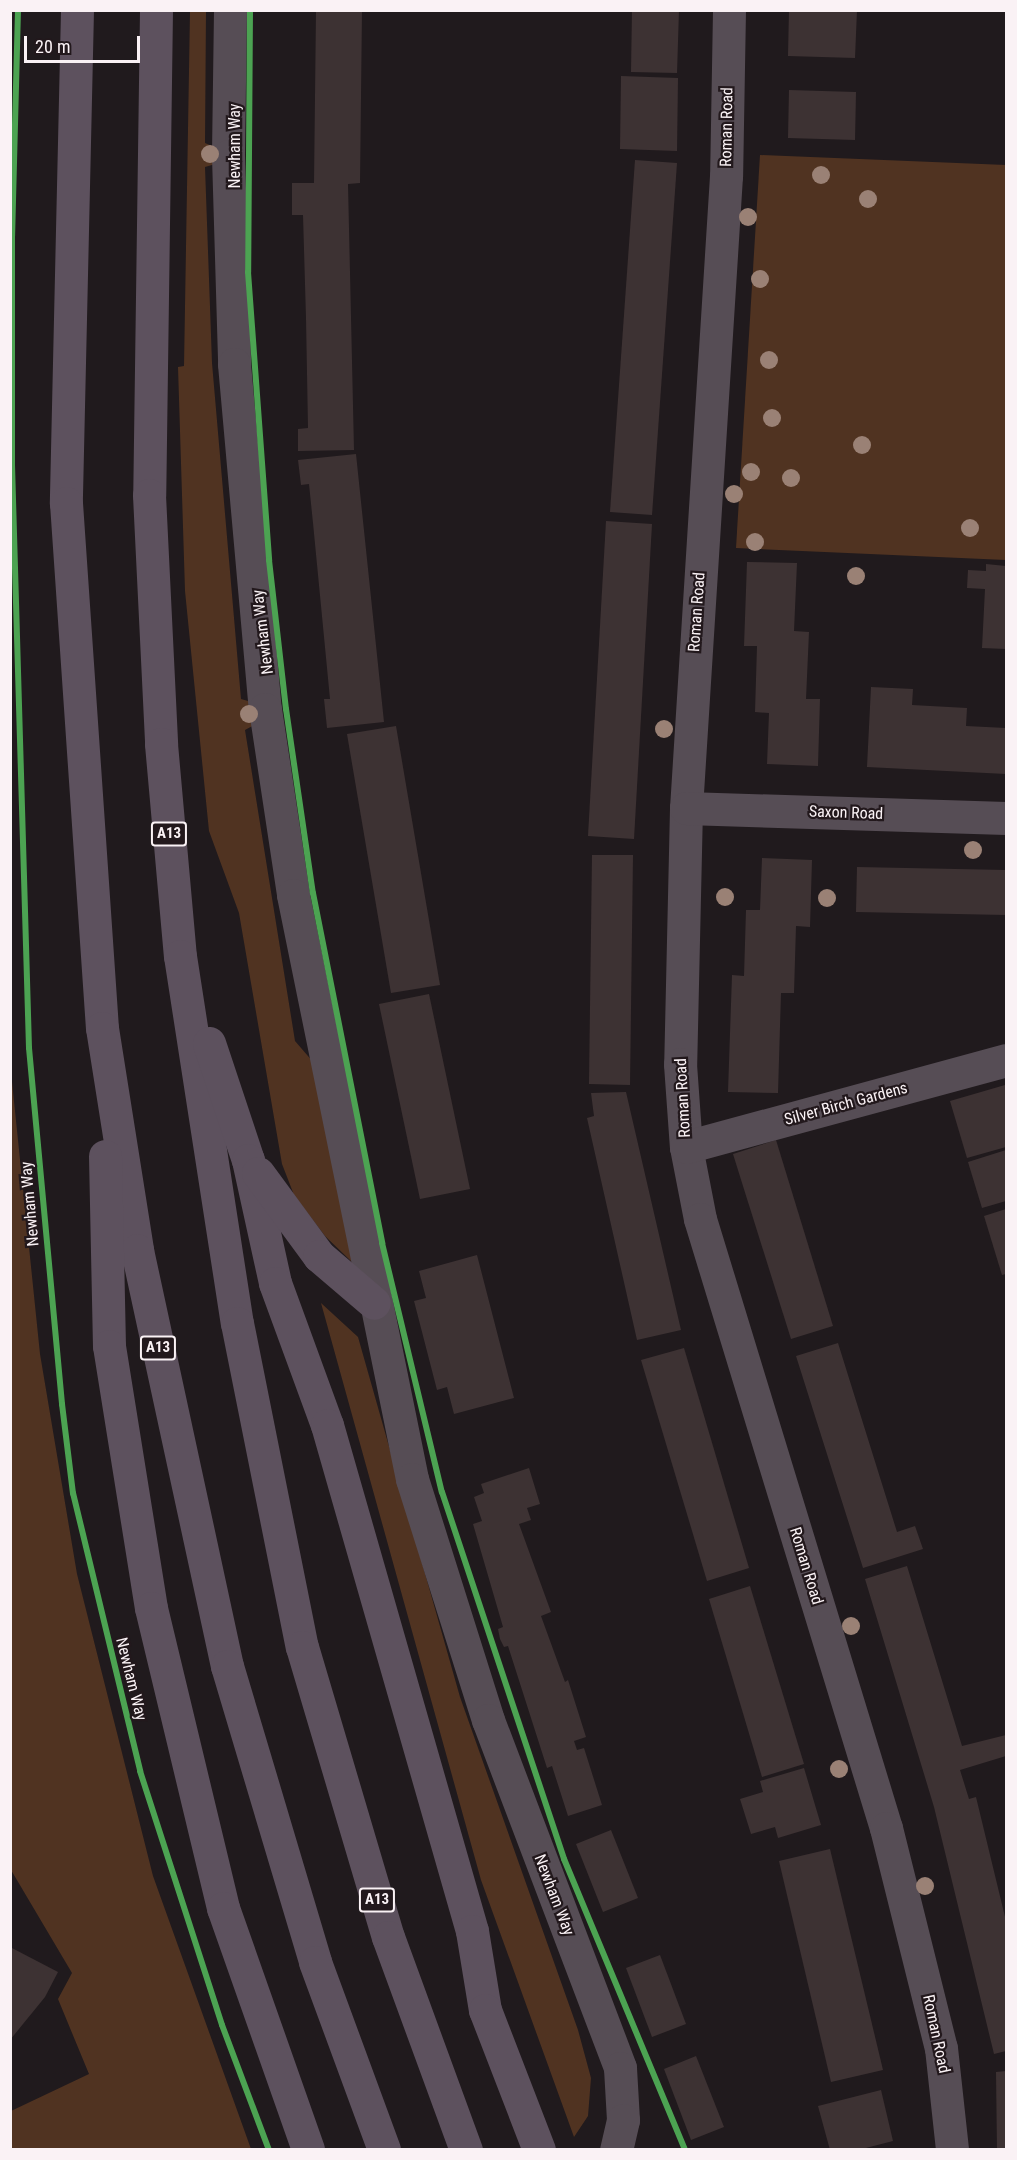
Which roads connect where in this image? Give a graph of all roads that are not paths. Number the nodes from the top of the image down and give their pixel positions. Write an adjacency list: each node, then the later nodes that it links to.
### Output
1 (77, 10): 8 (highway, A13)
2 (156, 10): 7 (highway, A13)
3 (230, 10): 12 (street, Newham Way)
4 (729, 10): 5 (street, Roman Road)
5 (686, 808): 6 (street, Saxon Road); 10 (street, Roman Road)
6 (1006, 818)
7 (180, 956): 11 (highway, A13); 15 (highway, A13)
8 (102, 1028): 13 (highway); 14 (highway, A13)
9 (1006, 1060): 10 (street, Silver Birch Gardens)
10 (686, 1147): 18 (street, Roman Road)
11 (248, 1160): 12 (highway, A13); 16 (highway, A13)
12 (374, 1303): 17 (street, Newham Way)
13 (308, 2150)
14 (384, 2150)
15 (466, 2150)
16 (539, 2150)
17 (616, 2150)
18 (952, 2150)

